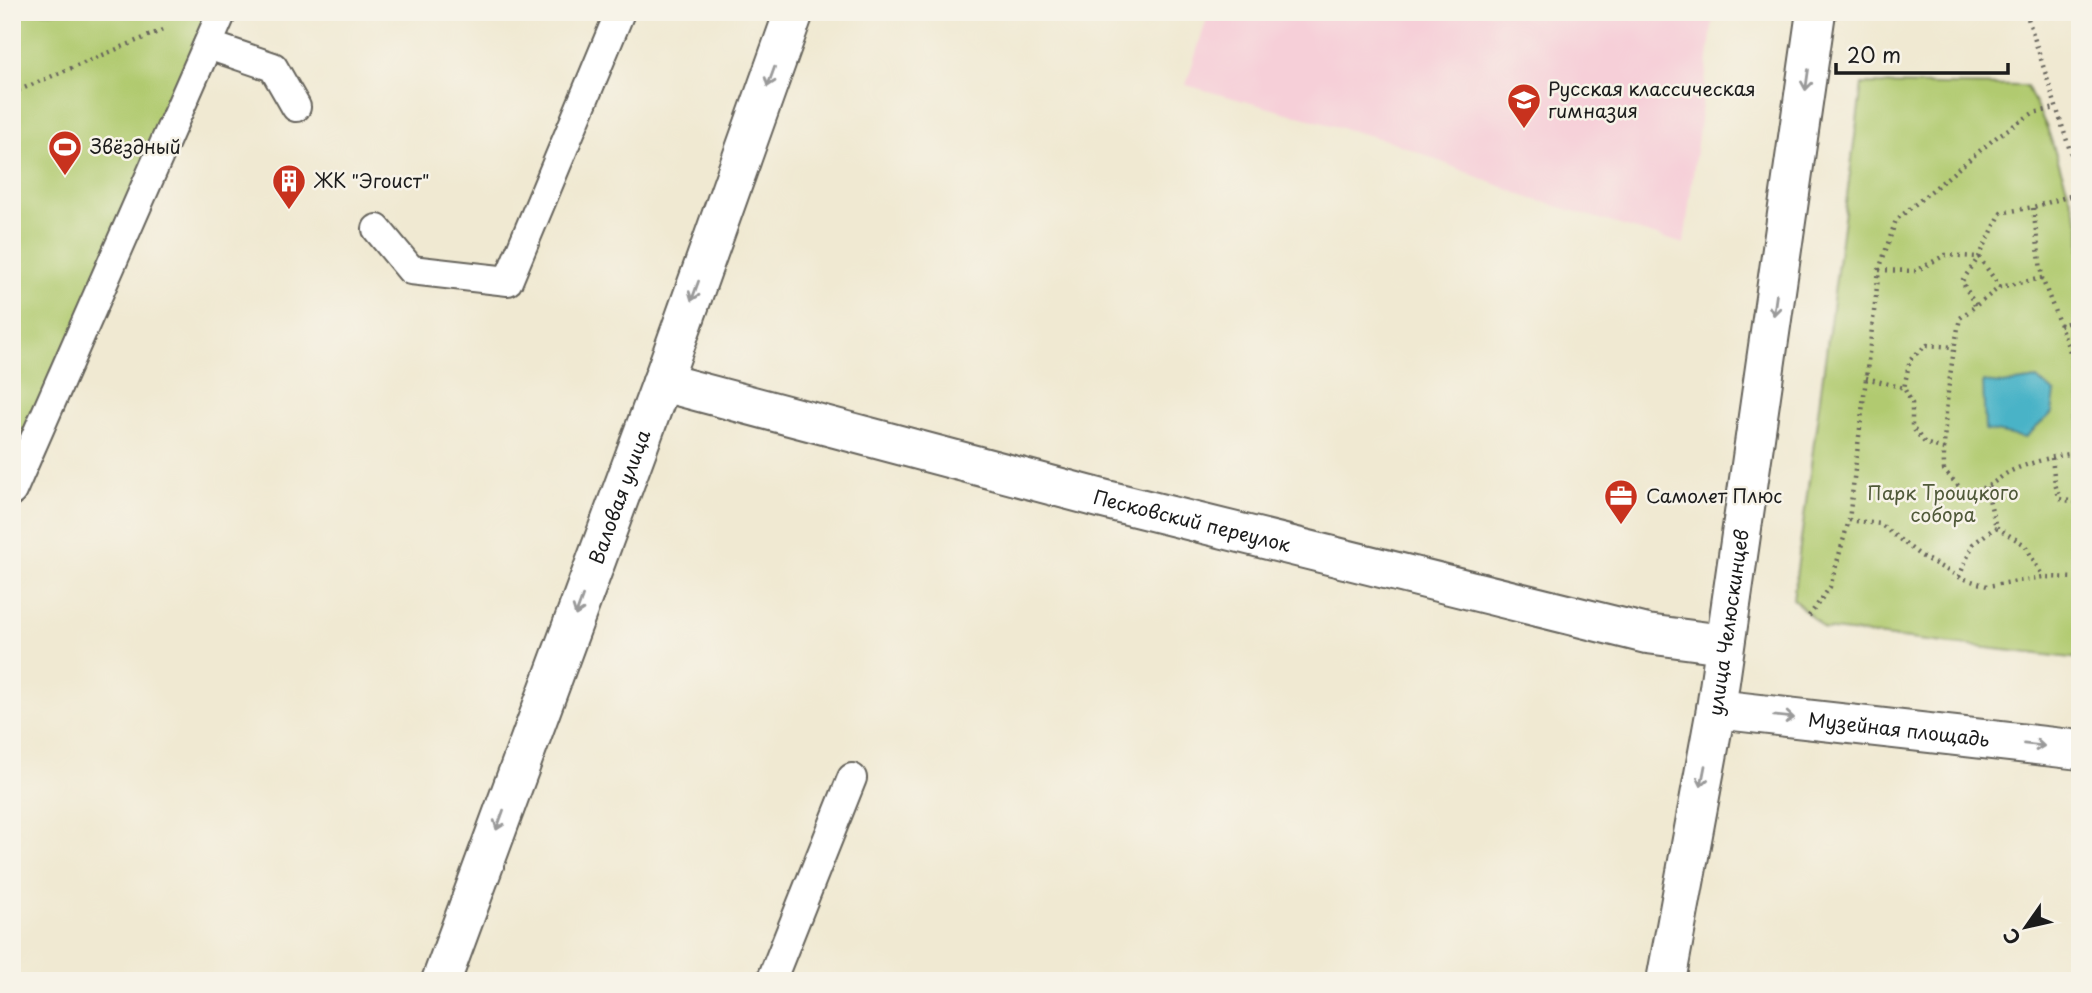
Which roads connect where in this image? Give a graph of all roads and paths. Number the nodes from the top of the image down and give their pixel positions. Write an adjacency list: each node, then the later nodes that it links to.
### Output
1 (222, 12): 7 (lane)
2 (620, 12): 14 (lane)
3 (794, 12): 25 (street, Валовая улица, one-way to 25)
4 (1816, 12): 40 (street, улица Челюскинцев, one-way to 40)
5 (2026, 12): 10 (path)
6 (167, 28): 8 (path)
7 (208, 46): 9 (lane); 32 (lane)
8 (12, 93)
9 (296, 107)
10 (2056, 108): 11 (path); 16 (path)
11 (2080, 181)
12 (2080, 193): 13 (path)
13 (2033, 207): 15 (path); 17 (path)
14 (377, 229)
15 (1979, 257): 16 (path); 18 (path); 19 (path)
16 (1879, 270): 23 (path)
17 (2042, 278): 18 (path); 21 (path)
18 (2000, 287): 19 (path)
19 (1975, 305): 22 (path)
20 (2080, 320): 21 (path)
21 (2059, 325): 24 (path)
22 (1954, 347): 26 (path); 28 (path)
23 (1866, 378): 26 (path); 34 (path)
24 (2080, 378)
25 (662, 382): 40 (street, Песковский переулок); 44 (street, Валовая улица, one-way to 44)
26 (1903, 388): 28 (path)
27 (2080, 442): 29 (path)
28 (1944, 449): 31 (path)
29 (2079, 453): 30 (path)
30 (2052, 458): 31 (path); 33 (path)
31 (1986, 487): 35 (path)
32 (12, 491)
33 (2080, 501)
34 (1849, 520): 36 (path); 39 (path)
35 (1996, 527): 36 (path); 37 (path)
36 (1959, 577): 37 (path)
37 (2043, 577): 38 (path)
38 (2080, 578)
39 (1809, 616)
40 (1724, 644): 41 (street, улица Челюскинцев)
41 (1716, 709): 42 (street, Музейная площадь, one-way to 42); 46 (street, улица Челюскинцев, one-way to 46)
42 (2080, 750)
43 (852, 778): 45 (lane)
44 (440, 981)
45 (771, 981)
46 (1666, 981)

